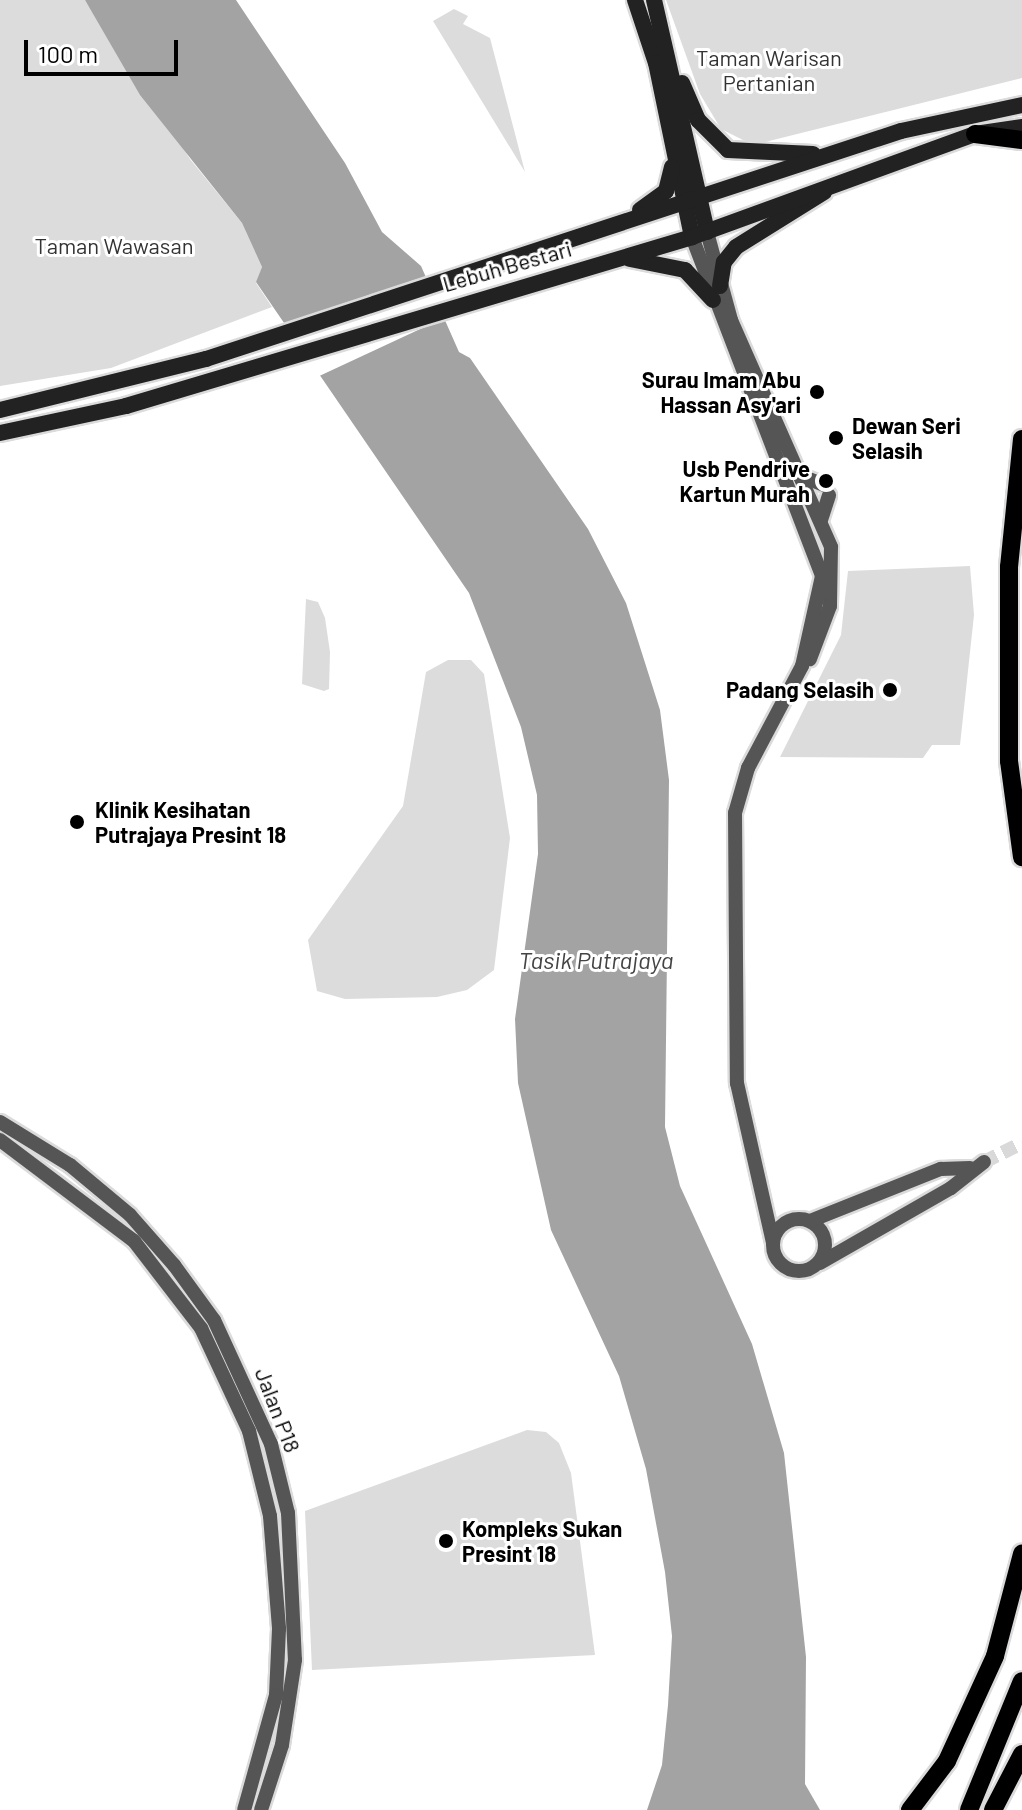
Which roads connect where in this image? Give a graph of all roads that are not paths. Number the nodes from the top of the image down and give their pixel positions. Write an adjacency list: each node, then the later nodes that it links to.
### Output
1 (635, 0): 9 (main road)
2 (654, 0): 3 (main road)
3 (669, 52): 8 (main road); 11 (main road)
4 (1022, 105): 8 (main road, Lebuh Bestari)
5 (1022, 127): 6 (main road, Lebuh Bestari)
6 (975, 134): 7 (main road); 10 (main road, Lebuh Bestari)
7 (1022, 140)
8 (834, 153): 11 (main road, Lebuh Bestari)
9 (673, 160): 11 (main road); 12 (main road)
10 (837, 181): 13 (main road, Lebuh Bestari); 15 (main road)
11 (690, 201): 12 (main road, Lebuh Bestari); 13 (main road)
12 (579, 234): 16 (main road, Lebuh Bestari)
13 (700, 234): 14 (main road, Lebuh Bestari); 15 (street)
14 (606, 260): 15 (main road); 17 (main road, Lebuh Bestari)
15 (717, 293): 19 (street); 20 (street)
16 (0, 410)
17 (0, 433)
18 (1022, 439): 23 (main road)
19 (799, 475): 20 (street); 21 (street)
20 (804, 501): 21 (street); 22 (street)
21 (821, 521): 22 (street)
22 (802, 666): 26 (street)
23 (1022, 857)
24 (0, 1122): 34 (street, Jalan P18)
25 (0, 1140): 33 (street, Jalan P18)
26 (764, 1208): 27 (street); 28 (street)
27 (803, 1220): 28 (street); 29 (street); 29 (street)
28 (773, 1243): 29 (street)
29 (820, 1263)
30 (1022, 1554): 35 (main road)
31 (1022, 1681): 36 (main road)
32 (1022, 1754): 37 (main road)
33 (244, 1810)
34 (261, 1810)
35 (910, 1810)
36 (969, 1810)
37 (993, 1810)

